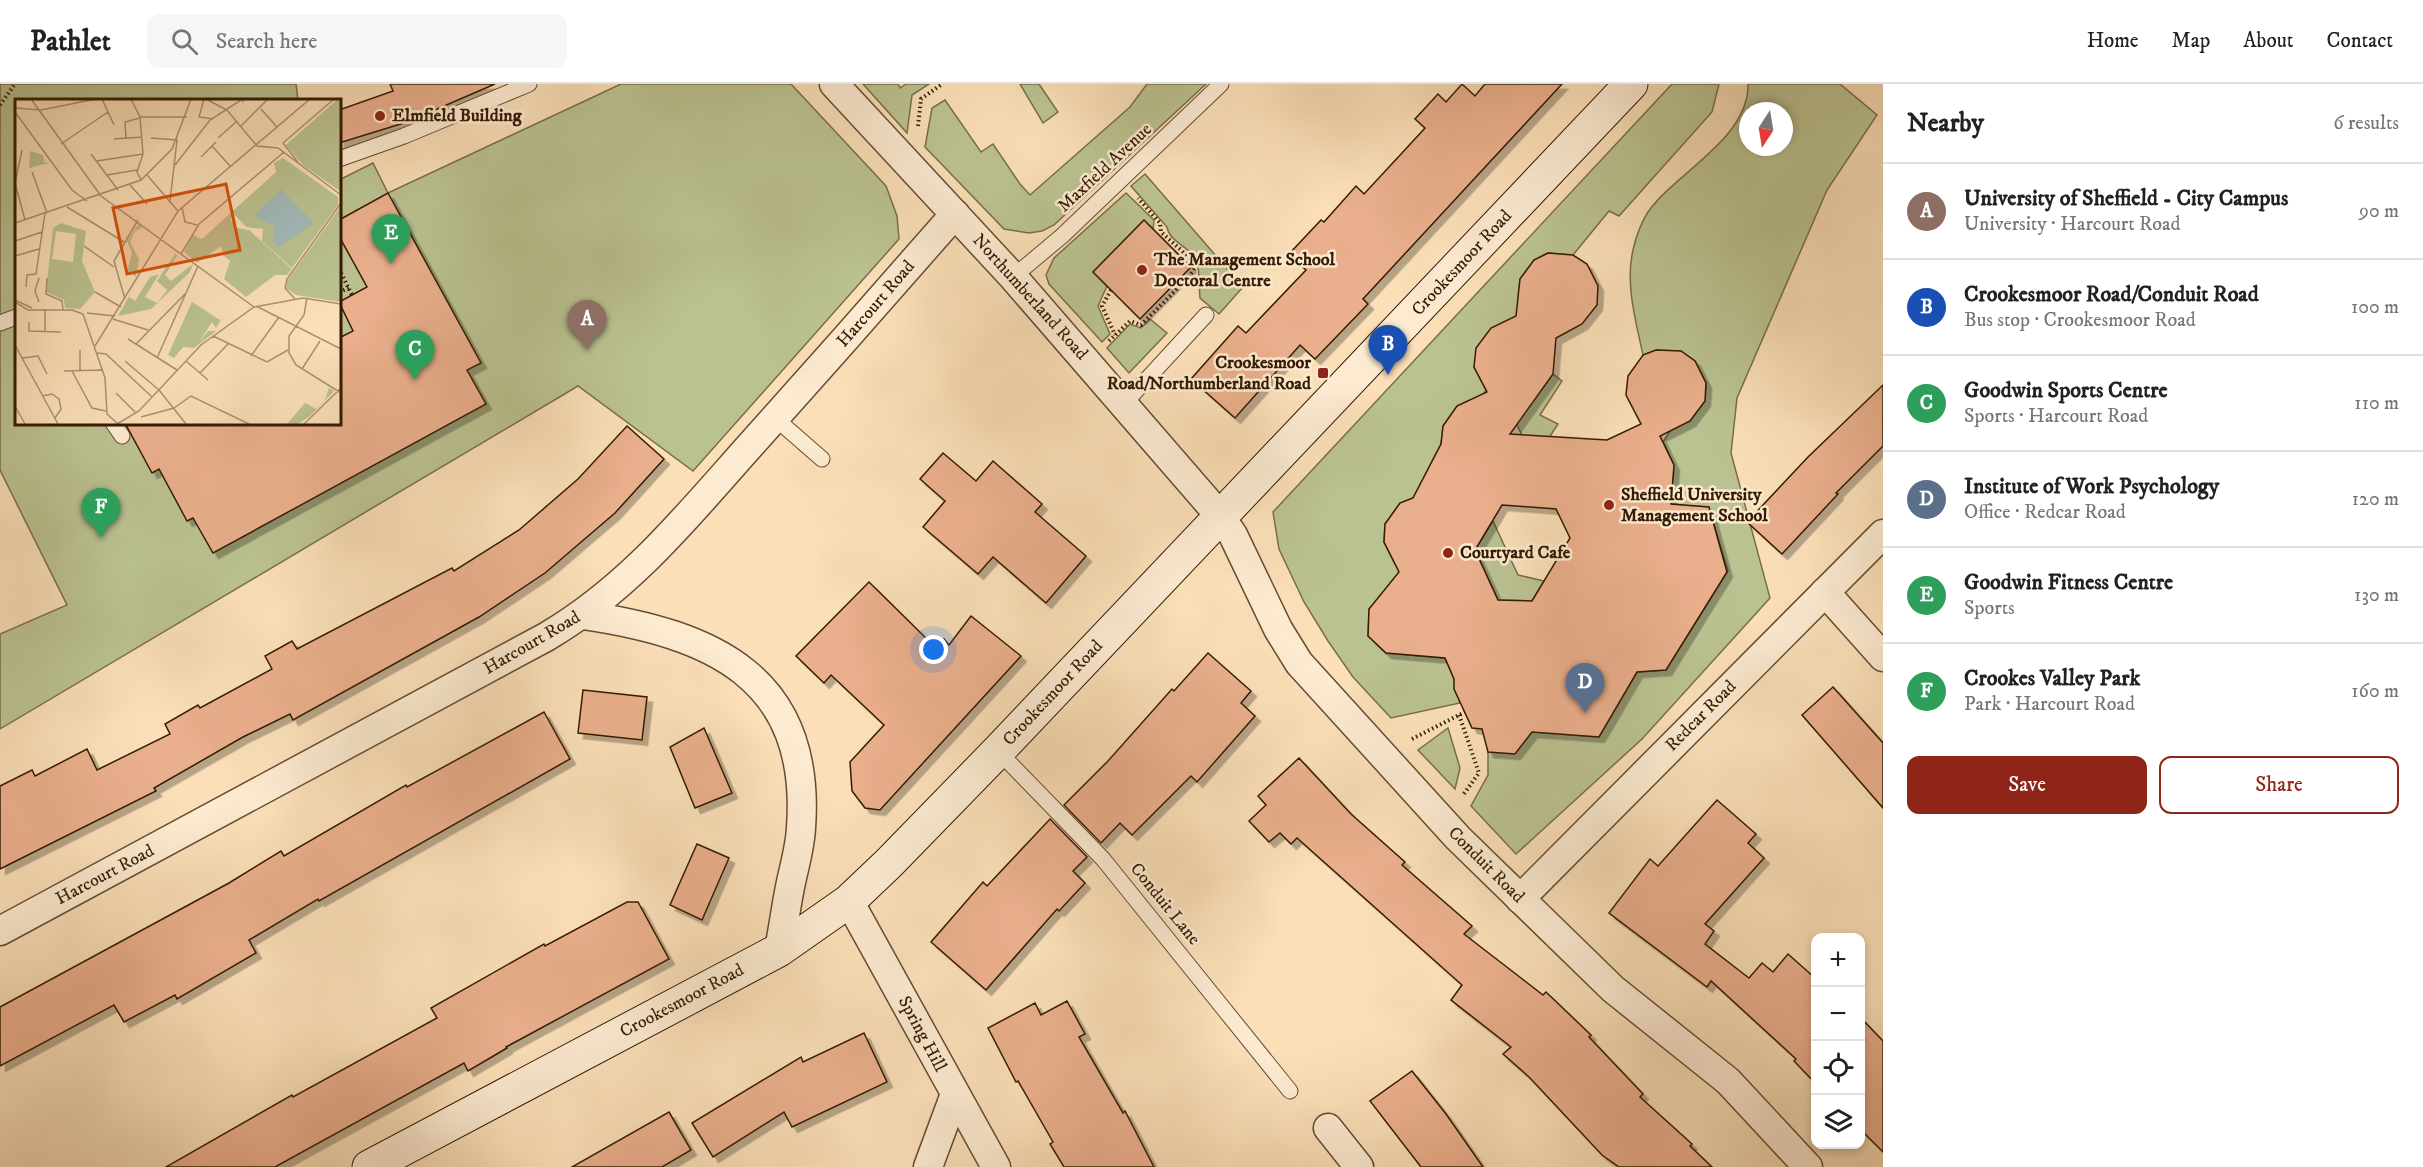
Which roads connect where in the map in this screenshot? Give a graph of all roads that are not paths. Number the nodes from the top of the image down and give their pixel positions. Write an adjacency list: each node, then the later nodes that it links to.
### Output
1 (529, 84): 5 (lane)
2 (834, 84): 6 (street, Northumberland Road)
3 (1221, 84): 7 (lane, Maxfield Avenue)
4 (1631, 84): 14 (street, Crookesmoor Road)
5 (340, 159)
6 (955, 214): 7 (street, Northumberland Road); 12 (street, Harcourt Road)
7 (1013, 277): 11 (street, Northumberland Road)
8 (1206, 315): 11 (lane)
9 (15, 317): 10 (lane)
10 (0, 323)
11 (1124, 404): 14 (street, Northumberland Road)
12 (775, 418): 13 (lane); 17 (street, Harcourt Road)
13 (822, 459)
14 (1220, 516): 19 (street, Crookesmoor Road); 20 (street, Conduit Road)
15 (1883, 534): 16 (street, Redcar Road)
16 (1825, 592): 18 (street); 20 (street, Redcar Road)
17 (582, 615): 22 (street, Harcourt Road); 23 (street)
18 (1883, 657)
19 (998, 751): 21 (street, Crookesmoor Road); 24 (lane, Conduit Lane)
20 (1520, 898): 31 (street, Conduit Road)
21 (849, 901): 23 (street, Crookesmoor Road); 25 (street, Spring Hill)
22 (0, 931)
23 (779, 950): 27 (street, Crookesmoor Road)
24 (1290, 1091)
25 (955, 1094): 28 (street); 29 (street, Spring Hill)
26 (1328, 1128): 30 (street)
27 (369, 1167)
28 (928, 1167)
29 (996, 1167)
30 (1359, 1167)
31 (1808, 1167)

